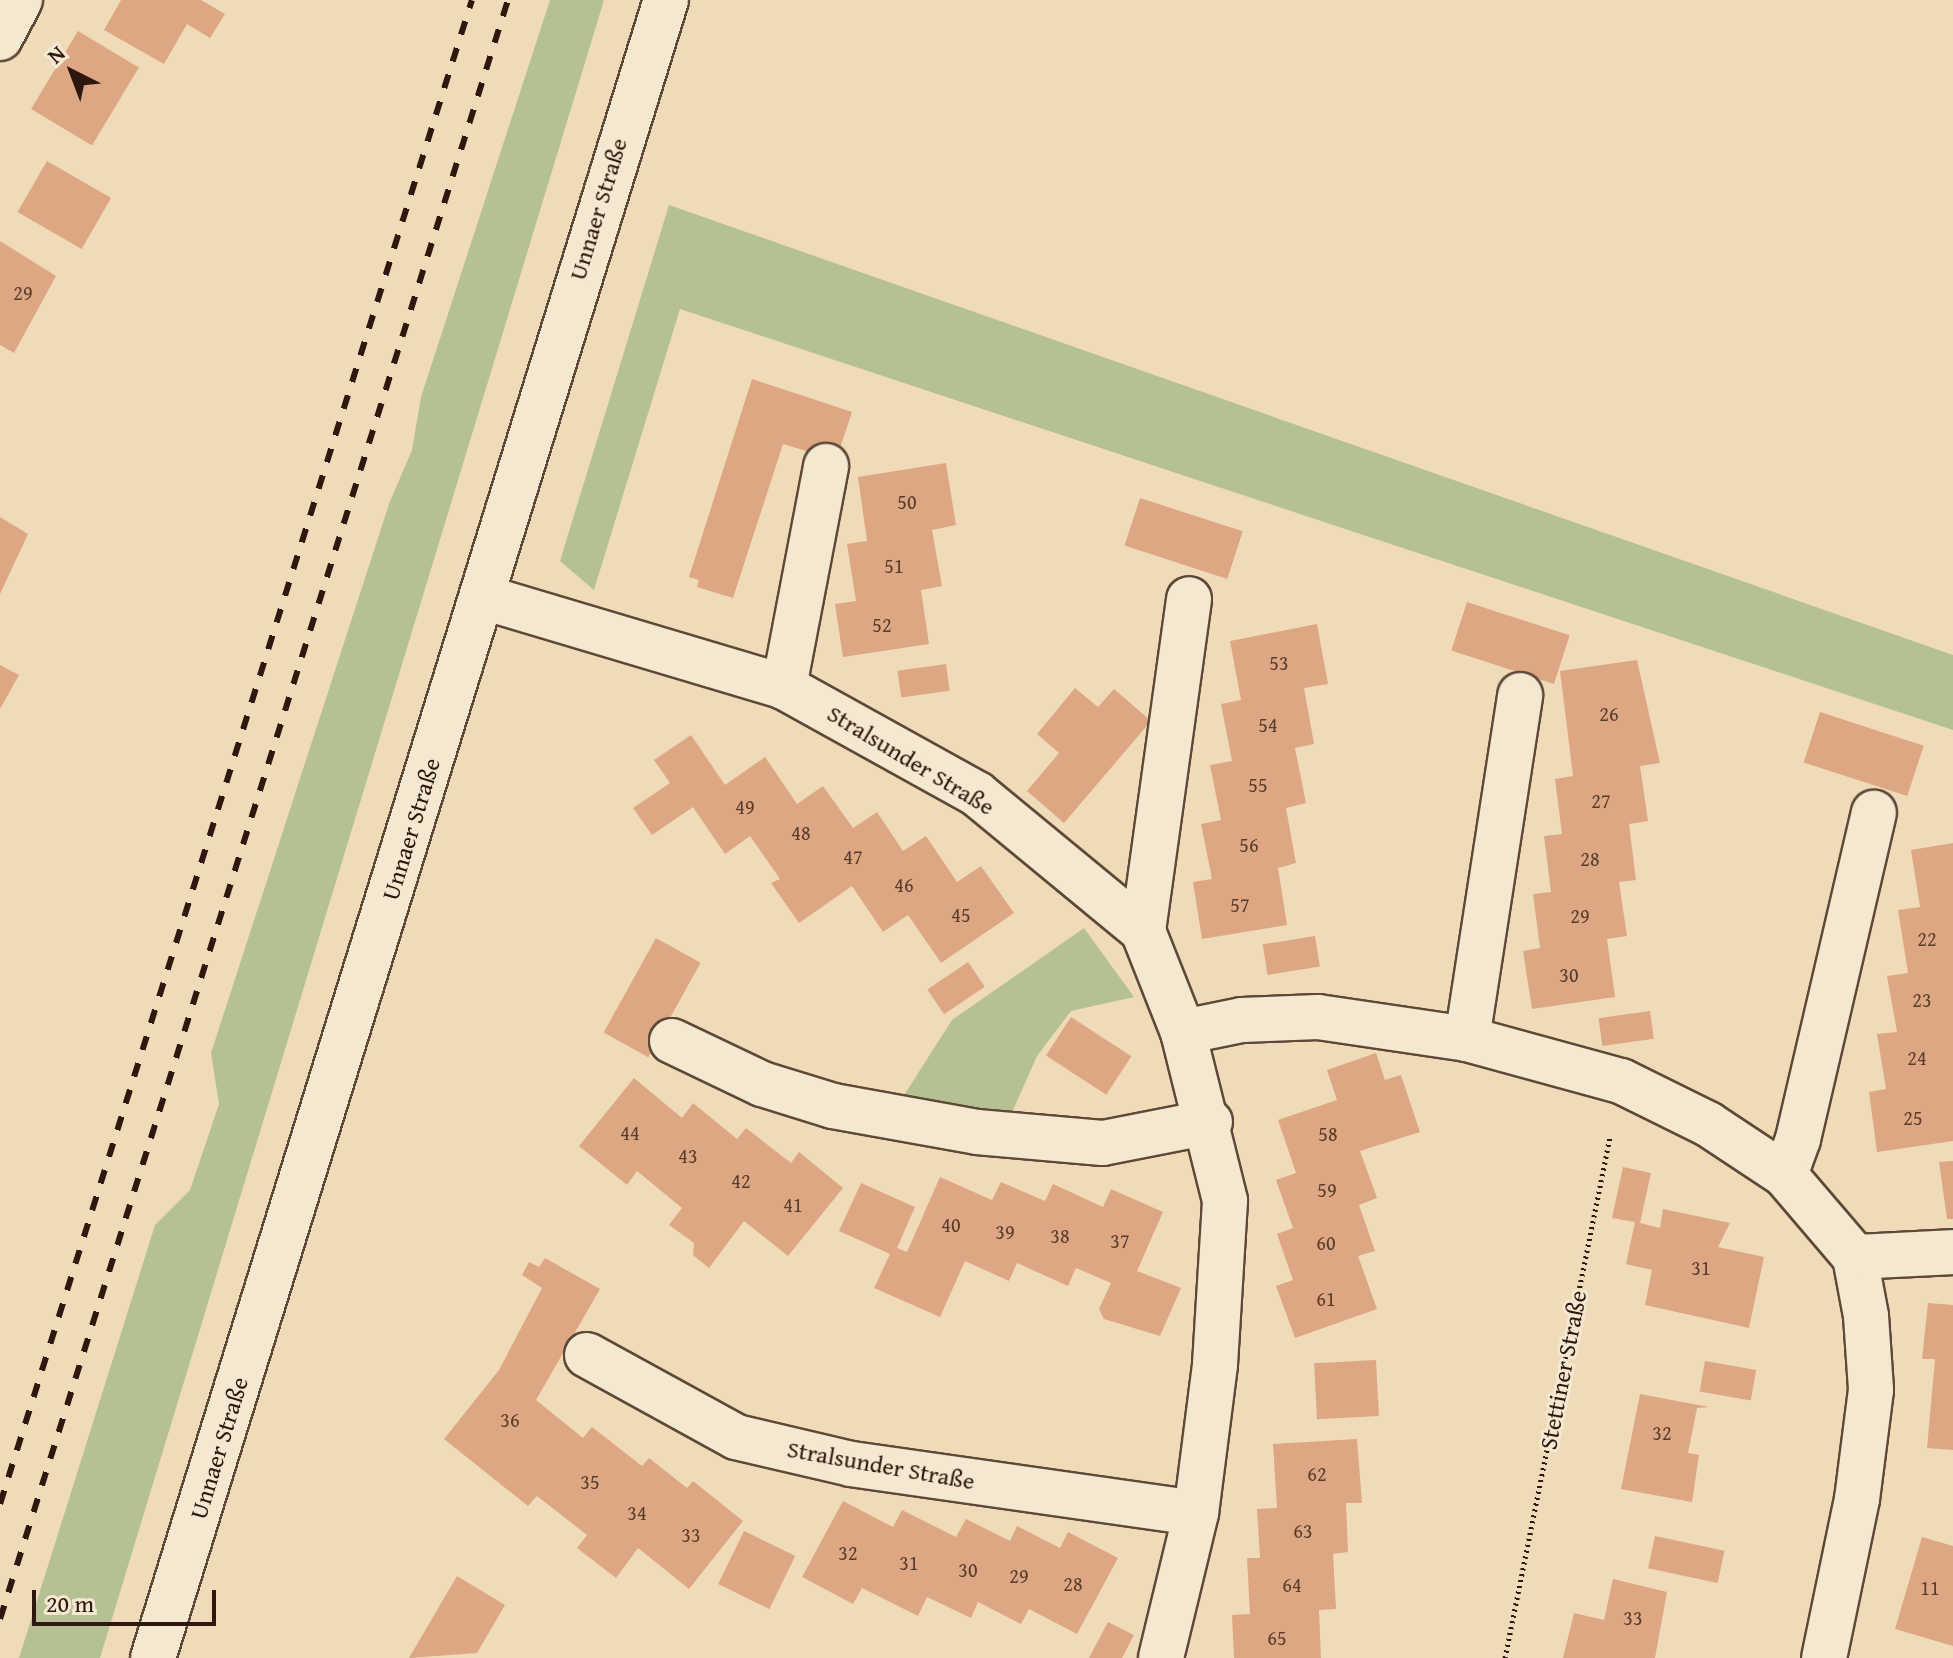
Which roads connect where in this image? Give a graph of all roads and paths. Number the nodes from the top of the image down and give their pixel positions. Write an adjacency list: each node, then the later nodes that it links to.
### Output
1 (20, 0): 3 (street)
2 (666, 0): 5 (street, Unnaer Straße)
3 (0, 38)
4 (826, 466): 7 (street)
5 (483, 597): 7 (street, Stralsunder Straße); 21 (street, Unnaer Straße)
6 (1189, 599): 10 (street, Stralsunder Straße)
7 (784, 687): 10 (street, Stralsunder Straße)
8 (1520, 695): 12 (street)
9 (1874, 813): 16 (street)
10 (1143, 931): 11 (street, Stralsunder Straße)
11 (1183, 1032): 12 (street); 15 (street, Stralsunder Straße)
12 (1467, 1039): 14 (street)
13 (672, 1041): 15 (street)
14 (1621, 1081): 16 (street); 23 (path, Stettiner Straße)
15 (1210, 1122): 20 (street, Stralsunder Straße)
16 (1785, 1175): 18 (street)
17 (1953, 1252): 18 (street)
18 (1855, 1257): 24 (street)
19 (587, 1355): 20 (street, Stralsunder Straße)
20 (1196, 1513): 22 (street, Stralsunder Straße)
21 (153, 1658)
22 (1161, 1658)
23 (1505, 1658)
24 (1824, 1658)

